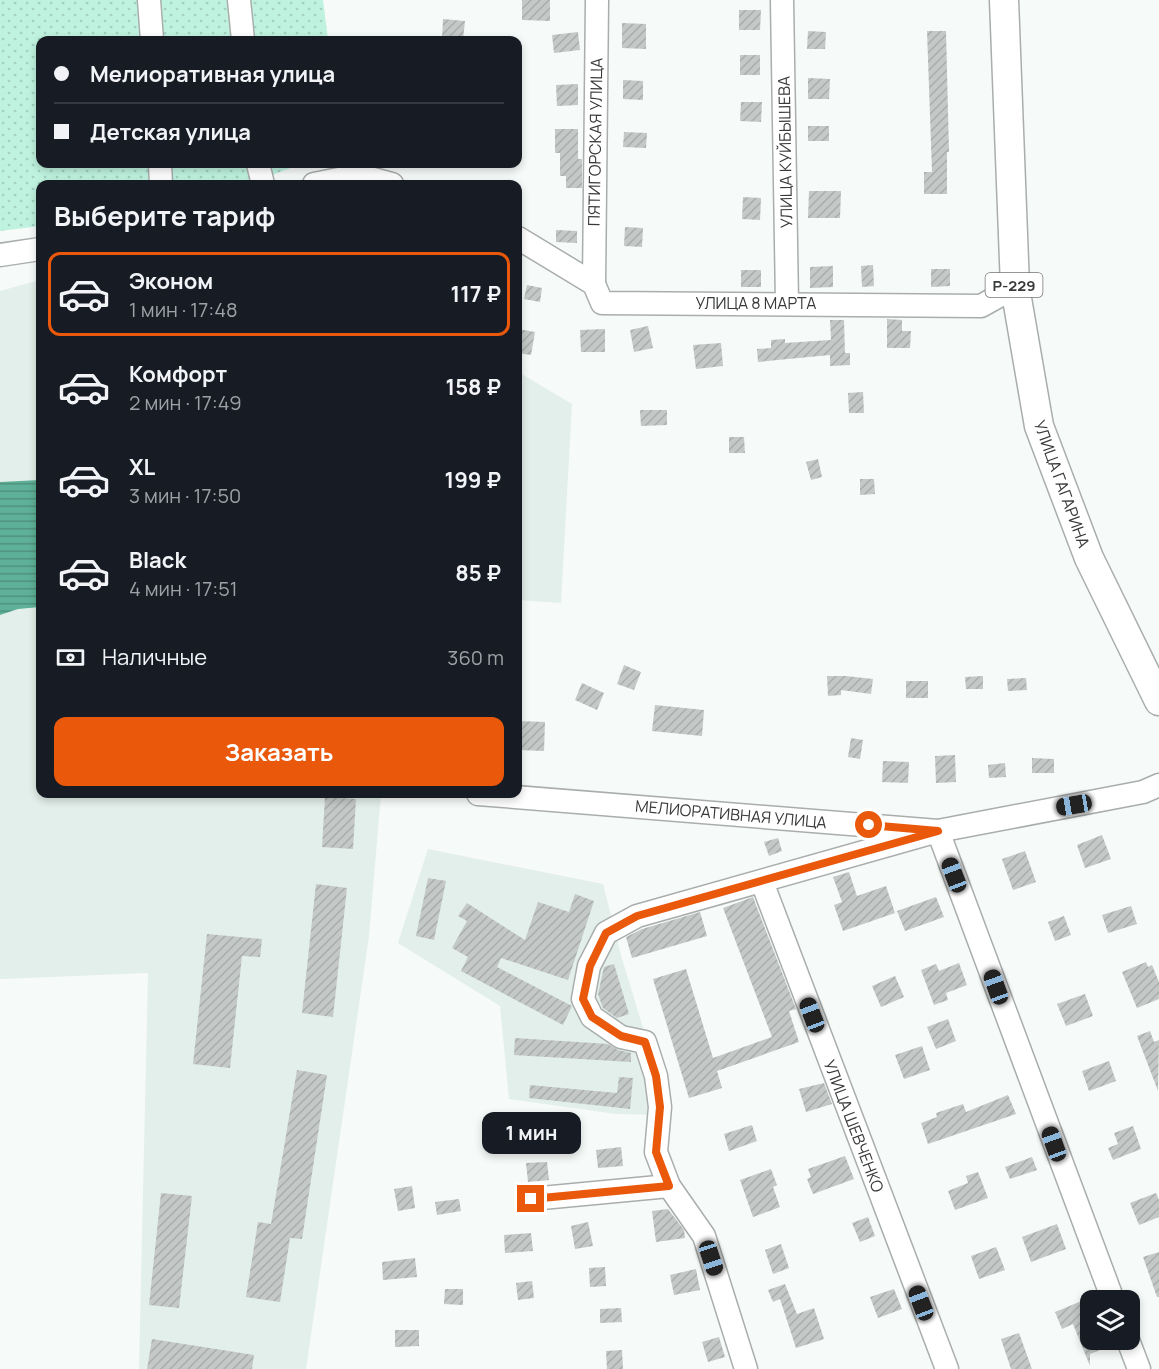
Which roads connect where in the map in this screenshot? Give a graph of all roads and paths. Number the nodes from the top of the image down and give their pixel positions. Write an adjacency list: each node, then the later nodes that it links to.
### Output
1 (149, 0): 6 (street)
2 (239, 0): 7 (street)
3 (597, 0): 13 (street, ПЯТИГОРСКАЯ УЛИЦА)
4 (782, 0): 15 (street, УЛИЦА КУЙБЫШЕВА)
5 (1004, 0): 14 (main road, УЛИЦА ГАГАРИНА / Р-229)
6 (152, 36)
7 (243, 36)
8 (334, 180): 9 (street)
9 (377, 180)
10 (522, 240): 13 (street, УЛИЦА 8 МАРТА)
11 (36, 250): 12 (street)
12 (0, 255)
13 (594, 284): 15 (street, УЛИЦА 8 МАРТА)
14 (1015, 287): 15 (street, УЛИЦА 8 МАРТА); 16 (main road, УЛИЦА ГАГАРИНА / Р-229)
15 (787, 303)
16 (1159, 701)
17 (1159, 785): 19 (street, МЕЛИОРАТИВНАЯ УЛИЦА)
18 (522, 798): 19 (street, МЕЛИОРАТИВНАЯ УЛИЦА)
19 (938, 831): 20 (street); 23 (street)
20 (762, 882): 21 (street); 26 (street, УЛИЦА ШЕВЧЕНКО)
21 (669, 1186): 22 (street); 25 (street)
22 (531, 1199)
23 (1109, 1290)
24 (1132, 1350): 27 (street)
25 (746, 1369)
26 (947, 1369)
27 (1139, 1369)

